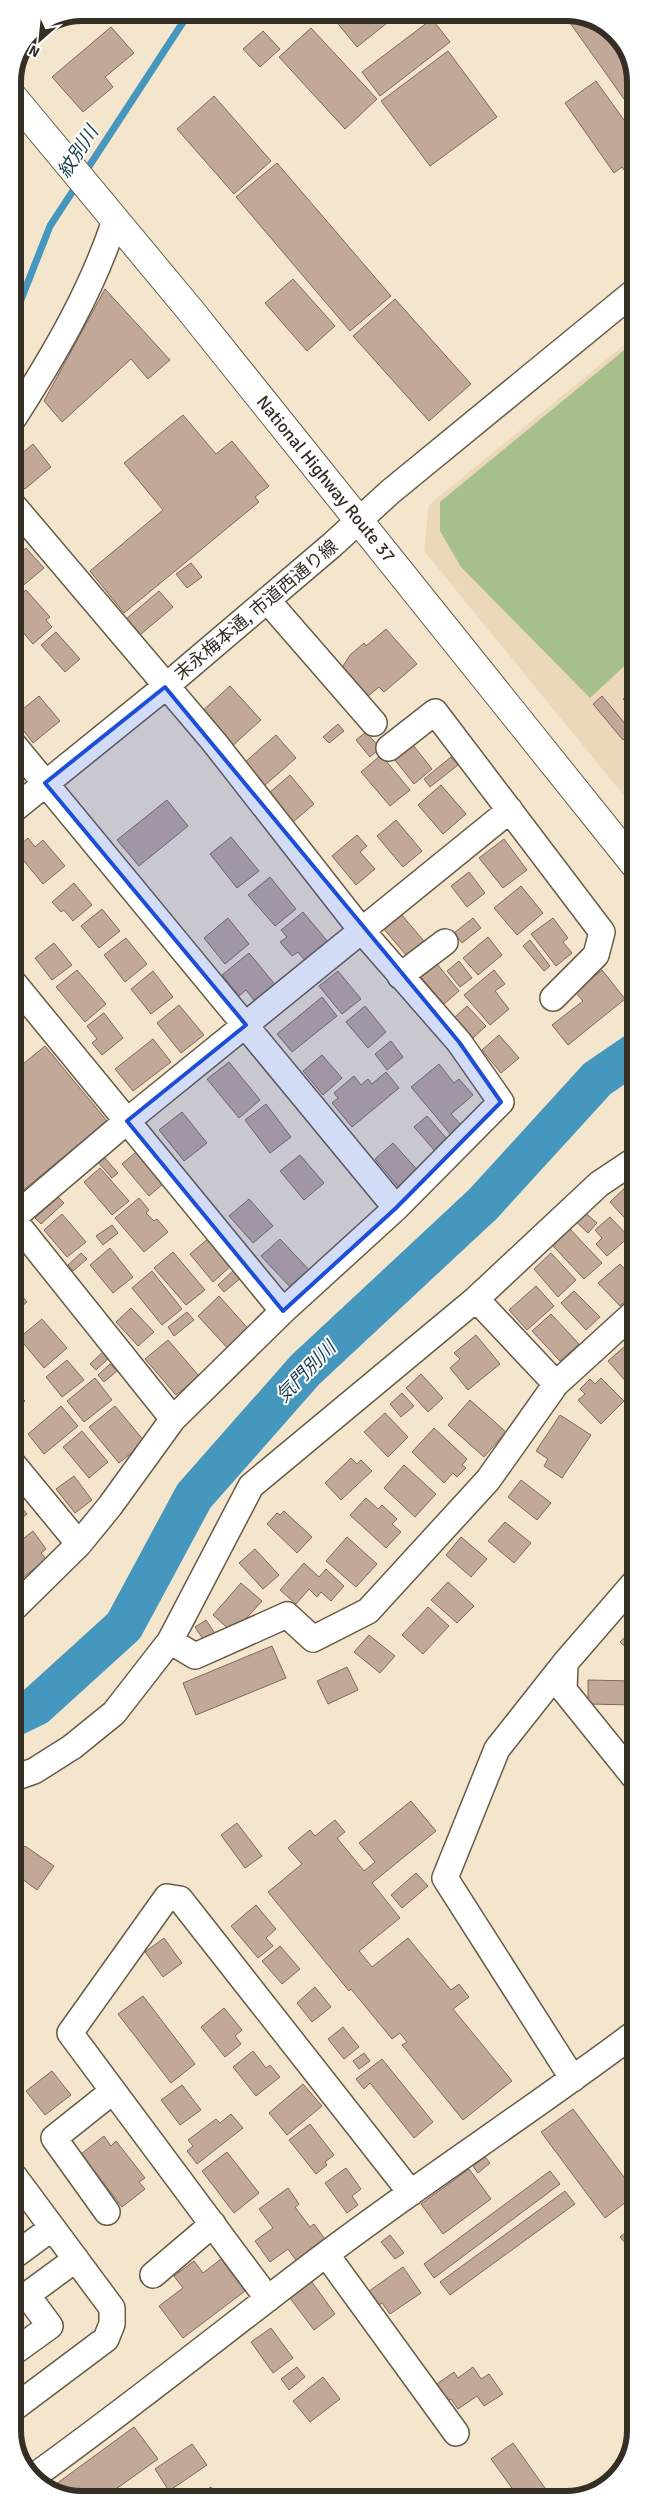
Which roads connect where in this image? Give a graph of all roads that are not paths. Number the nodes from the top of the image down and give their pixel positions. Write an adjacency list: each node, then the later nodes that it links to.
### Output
1 (21, 108): 2 (highway, National Highway Route 37)
2 (109, 214): 4 (street); 6 (highway, National Highway Route 37)
3 (627, 298): 6 (street, 末永梅本通, 市道西通り線)
4 (21, 407)
5 (21, 515): 8 (street)
6 (359, 521): 7 (street, 末永梅本通, 市道西通り線); 15 (highway, National Highway Route 37)
7 (267, 600): 8 (street, 末永梅本通, 市道西通り線); 9 (street)
8 (165, 686): 12 (street, 末永梅本通, 市道西通り線); 16 (street)
9 (374, 723)
10 (389, 748): 14 (street)
11 (21, 754): 12 (street)
12 (45, 783): 13 (street, 末永梅本通, 市道西通り線); 21 (street)
13 (21, 803)
14 (510, 810): 16 (street); 20 (street)
15 (627, 855)
16 (362, 931): 18 (street); 21 (street)
17 (446, 942): 18 (street)
18 (400, 976): 24 (street)
19 (21, 992): 22 (street)
20 (553, 998)
21 (246, 1025): 22 (street); 24 (street)
22 (127, 1121): 25 (street); 28 (street)
23 (627, 1165): 27 (street)
24 (396, 1208): 28 (street)
25 (21, 1212)
26 (21, 1229): 31 (street)
27 (476, 1298): 30 (street); 36 (street)
28 (283, 1311): 31 (street)
29 (627, 1319): 30 (street)
30 (556, 1384): 36 (street)
31 (174, 1419): 33 (street)
32 (21, 1474): 33 (street)
33 (79, 1544): 35 (street)
34 (627, 1591): 37 (street)
35 (21, 1601)
36 (170, 1641): 39 (street)
37 (565, 1663): 38 (street); 41 (street)
38 (627, 1768)
39 (21, 1776)
40 (627, 2038): 41 (street)
41 (573, 2079): 44 (street)
42 (113, 2091): 44 (street); 45 (street); 46 (street)
43 (21, 2193): 47 (street)
44 (411, 2193): 49 (street)
45 (108, 2212)
46 (213, 2224): 51 (street); 52 (street)
47 (52, 2228): 48 (street); 50 (street)
48 (21, 2251)
49 (326, 2254): 52 (street); 55 (street)
50 (76, 2259): 53 (street); 54 (street)
51 (153, 2275)
52 (268, 2299): 56 (street)
53 (21, 2347)
54 (21, 2395)
55 (456, 2433)
56 (39, 2473)

